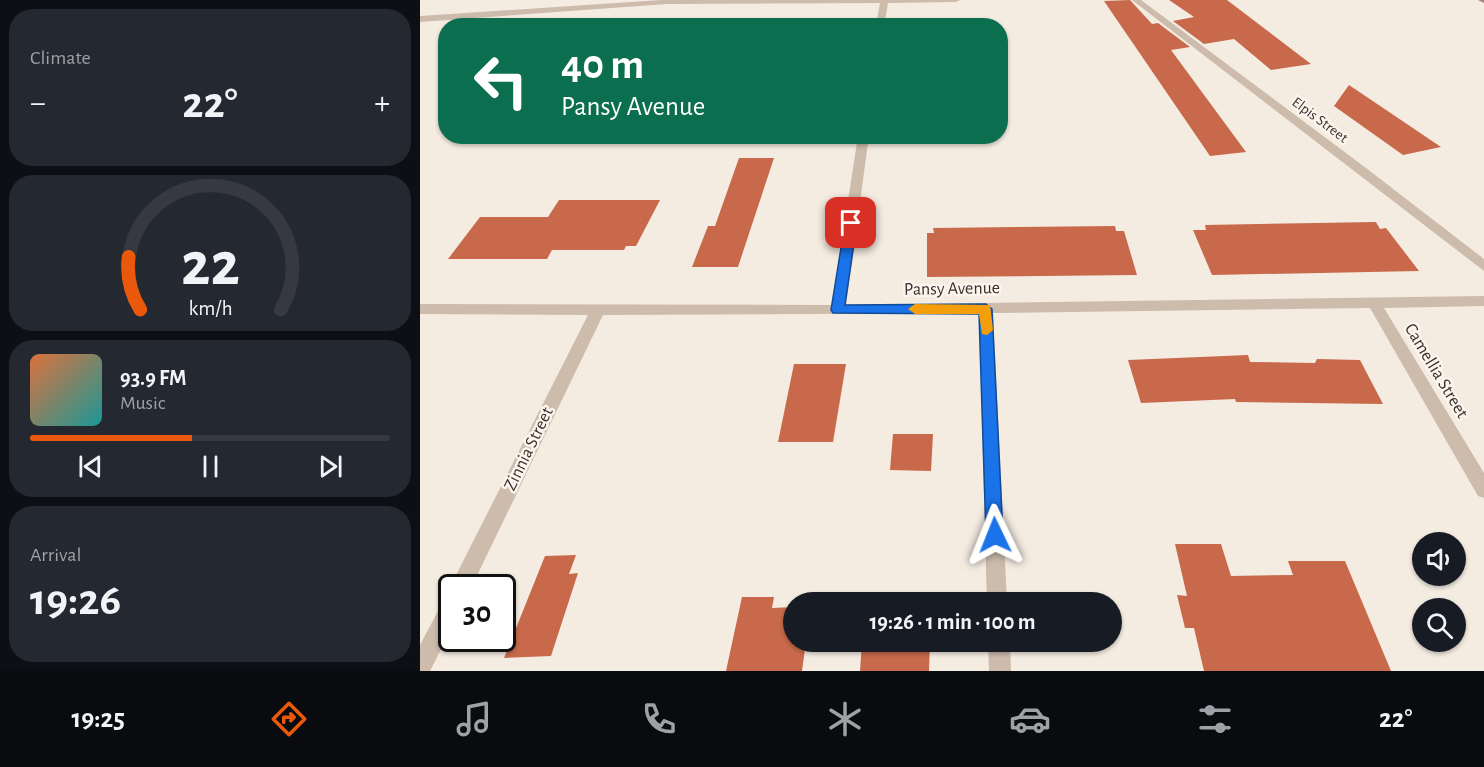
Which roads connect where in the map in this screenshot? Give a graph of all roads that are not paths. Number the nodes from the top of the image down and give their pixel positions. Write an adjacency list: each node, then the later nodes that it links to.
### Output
1 (509, 0): 5 (street)
2 (956, 0): 4 (street)
3 (1136, 0): 9 (street, Elpis Street)
4 (884, 2): 5 (street); 6 (street)
5 (493, 14): 7 (street)
6 (881, 18)
7 (420, 19)
8 (863, 144): 15 (street)
9 (1484, 266)
10 (1484, 301): 11 (street, Pansy Avenue)
11 (1374, 303): 13 (street, Pansy Avenue); 16 (street, Camellia Street)
12 (420, 309): 14 (street, Pansy Avenue)
13 (986, 309): 15 (street, Pansy Avenue); 18 (street)
14 (598, 310): 15 (street, Pansy Avenue); 17 (street, Zinnia Street)
15 (838, 310)
16 (1484, 490)
17 (467, 574)
18 (997, 592)
19 (438, 632): 21 (street)
20 (999, 652): 22 (street)
21 (420, 668)
22 (1000, 671)

